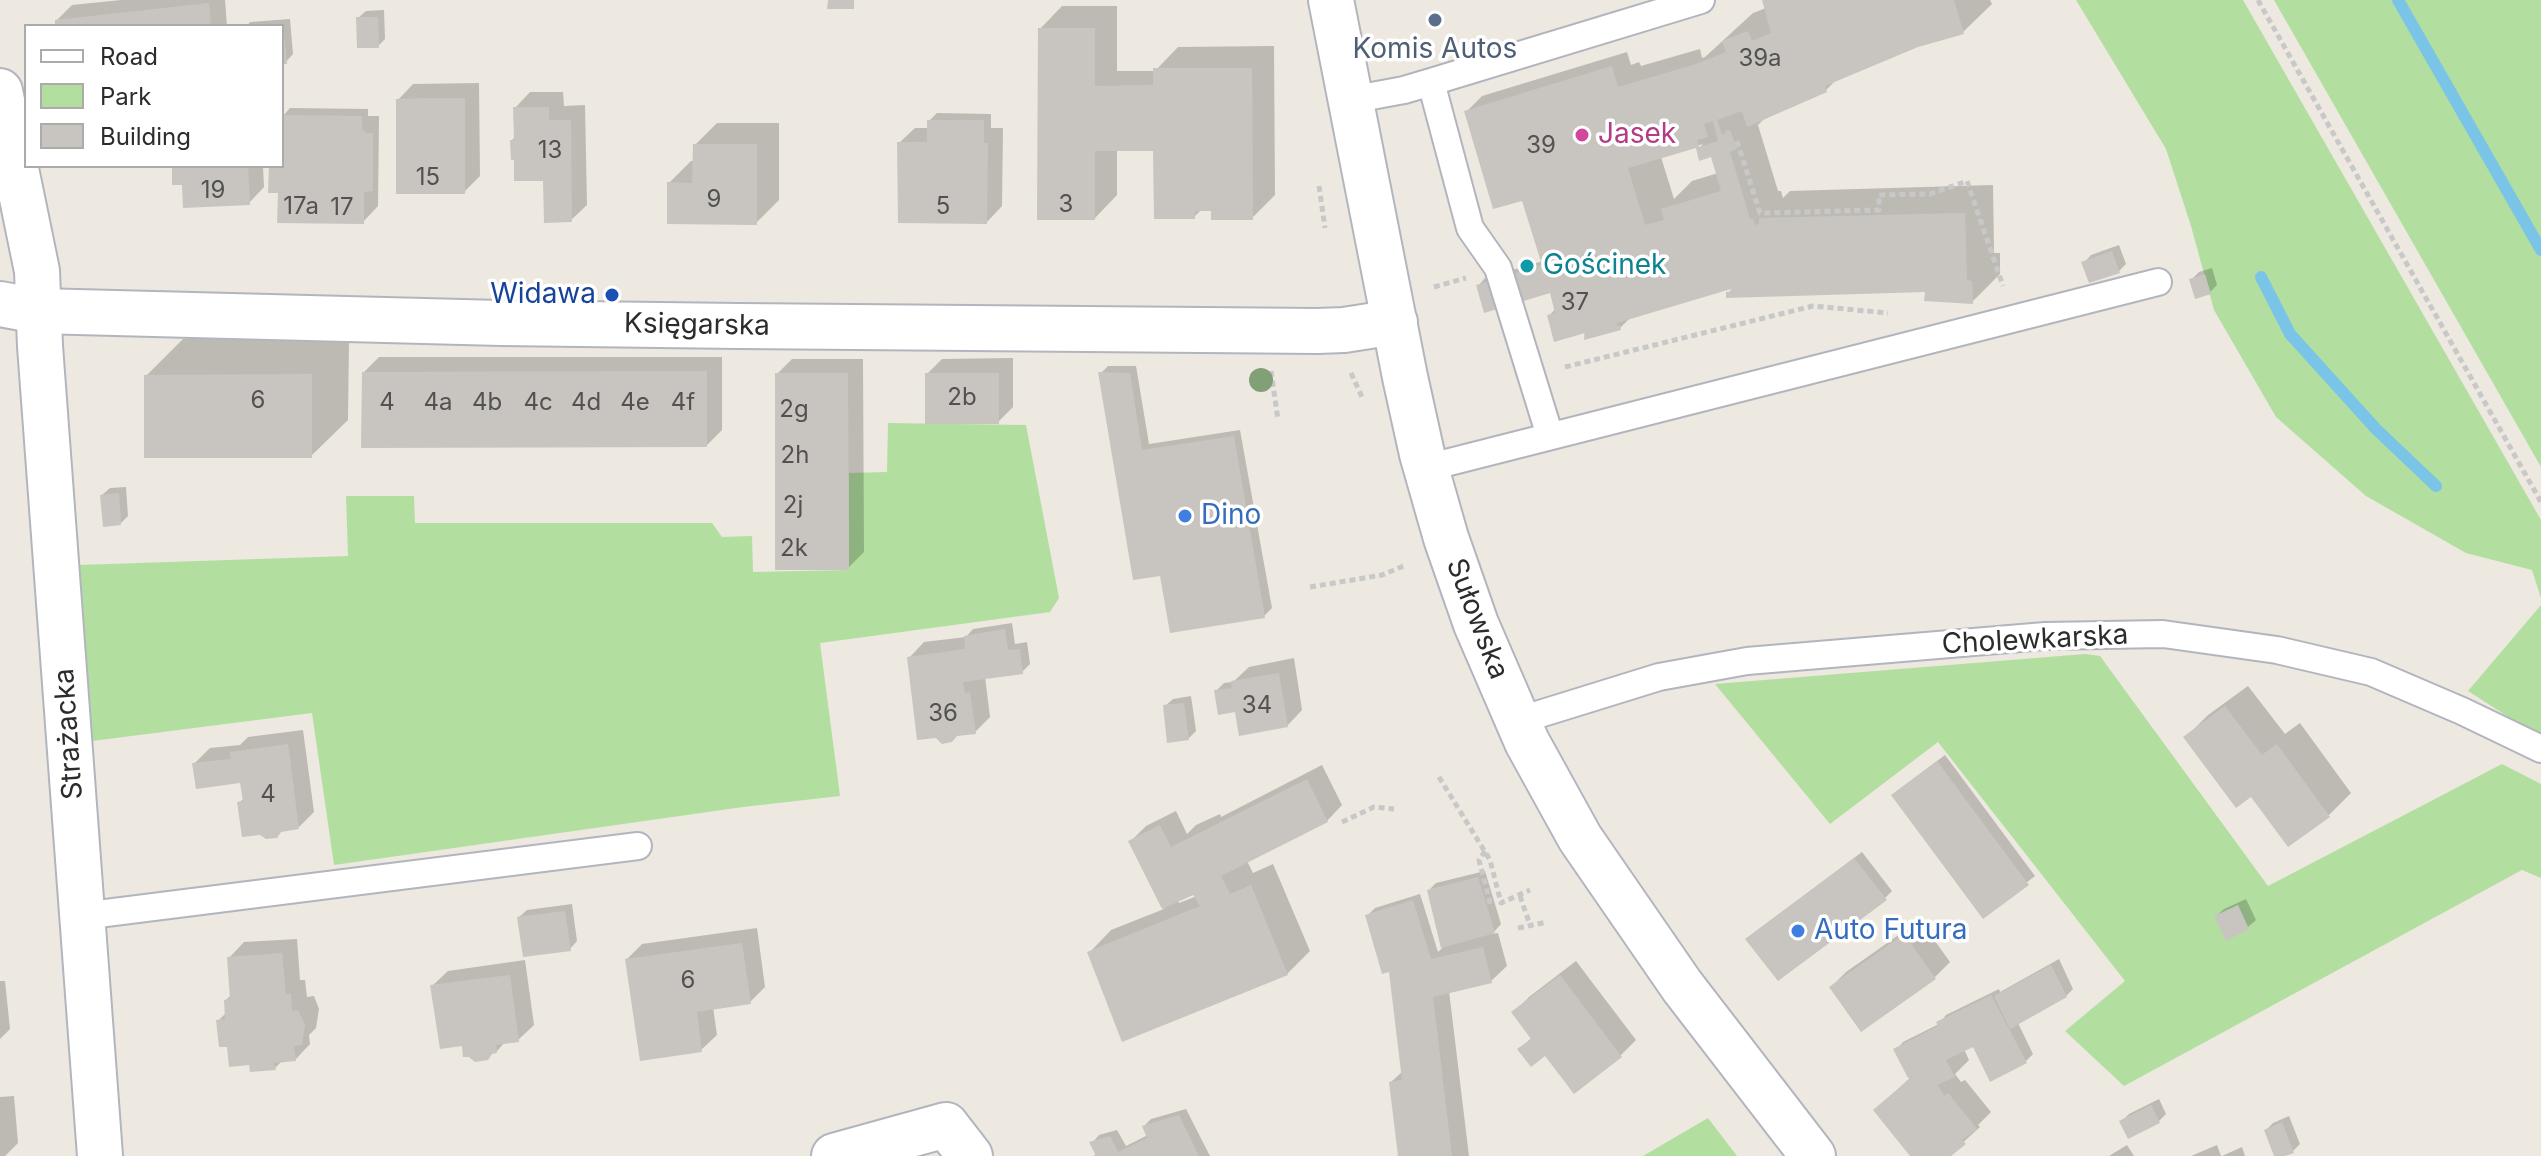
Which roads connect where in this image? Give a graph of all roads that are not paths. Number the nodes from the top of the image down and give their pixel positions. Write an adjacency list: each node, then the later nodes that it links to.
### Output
1 (1331, 0): 5 (street, Sułowska)
2 (1701, 0): 3 (lane)
3 (1431, 82): 5 (lane); 9 (lane)
4 (0, 91): 7 (street, Strażacka)
5 (1350, 100): 8 (street, Sułowska)
6 (2158, 282): 9 (lane)
7 (19, 308): 8 (street, Księgarska); 14 (street, Strażacka)
8 (1395, 322): 10 (street, Sułowska)
9 (1550, 436): 10 (lane)
10 (1426, 468): 11 (street, Sułowska)
11 (1517, 721): 12 (lane, Cholewkarska); 18 (street, Sułowska)
12 (2541, 749)
13 (638, 846): 14 (lane)
14 (82, 916): 15 (street, Strażacka)
15 (100, 1156)
16 (834, 1156): 17 (street)
17 (970, 1156)
18 (1813, 1156)

